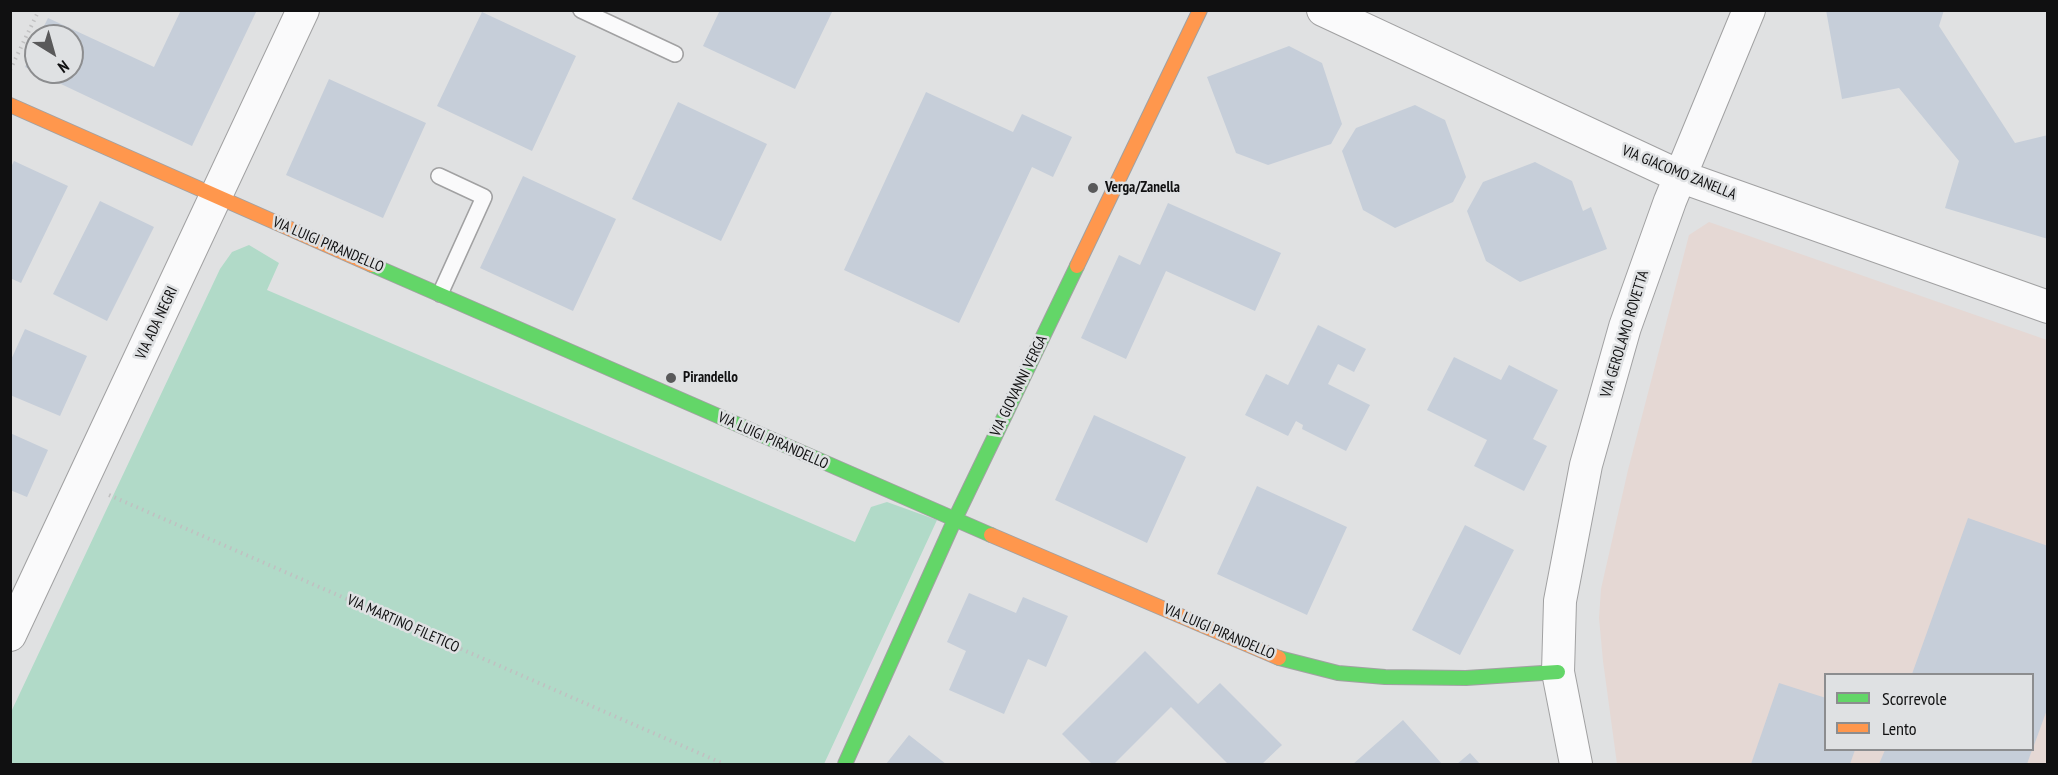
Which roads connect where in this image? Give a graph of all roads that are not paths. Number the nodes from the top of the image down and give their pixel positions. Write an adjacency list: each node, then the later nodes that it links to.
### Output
1 (303, 10): 10 (street, VIA ADA NEGRI)
2 (581, 10): 6 (lane)
3 (1200, 10): 15 (street, VIA GIOVANNI VERGA)
4 (1323, 10): 9 (street, VIA GIACOMO ZANELLA)
5 (1749, 10): 9 (street, VIA GEROLAMO ROVETTA)
6 (675, 54)
7 (10, 105): 10 (street, VIA LUIGI PIRANDELLO)
8 (439, 176): 13 (lane)
9 (1679, 176): 11 (street, VIA GIACOMO ZANELLA); 17 (street, VIA GEROLAMO ROVETTA)
10 (217, 198): 13 (street, VIA LUIGI PIRANDELLO); 16 (street, VIA ADA NEGRI)
11 (1986, 285): 12 (lane); 14 (street, VIA GIACOMO ZANELLA)
12 (2048, 289)
13 (440, 294): 15 (street, VIA LUIGI PIRANDELLO)
14 (2048, 307)
15 (955, 519): 17 (street, VIA LUIGI PIRANDELLO); 18 (street, VIA GIOVANNI VERGA)
16 (10, 635)
17 (1558, 672): 19 (street, VIA GEROLAMO ROVETTA)
18 (844, 765)
19 (1576, 765)

